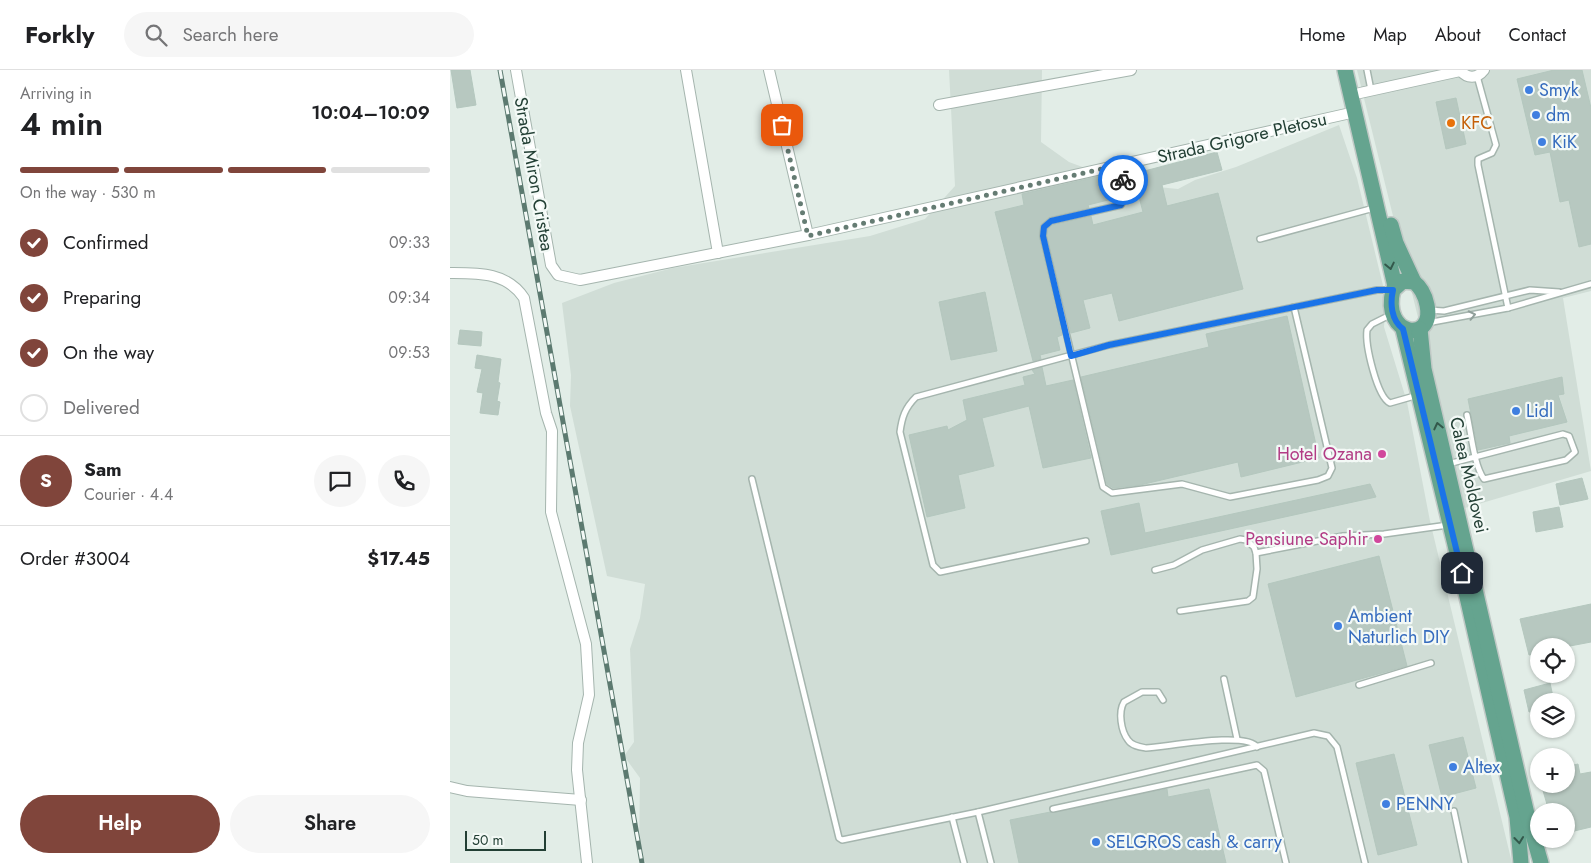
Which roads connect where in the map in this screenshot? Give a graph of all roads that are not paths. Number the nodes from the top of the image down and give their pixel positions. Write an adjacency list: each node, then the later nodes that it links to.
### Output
1 (516, 70): 19 (street, Strada Miron Cristea)
2 (686, 70): 17 (street)
3 (769, 70): 15 (street)
4 (1131, 70): 11 (street)
5 (1345, 70): 12 (main road)
6 (1355, 70): 10 (main road)
7 (1366, 70): 10 (lane)
8 (1460, 70): 9 (street); 10 (street)
9 (1480, 73): 24 (lane)
10 (1365, 92): 20 (main road)
11 (939, 105)
12 (1355, 112): 13 (street, Strada Grigore Pletosu); 14 (main road)
13 (1119, 165): 15 (street, Strada Grigore Pletosu); 30 (lane)
14 (1377, 208): 16 (lane); 22 (main road, one-way to 22)
15 (808, 236): 17 (street, Strada Grigore Pletosu)
16 (1260, 239)
17 (718, 253): 19 (street, Strada Grigore Pletosu)
18 (450, 273): 48 (street)
19 (558, 275)
20 (1414, 282): 22 (main road); 28 (main road)
21 (1591, 284): 23 (lane)
22 (1394, 288): 25 (lane); 27 (main road)
23 (1560, 292): 24 (lane); 26 (lane)
24 (1506, 296): 26 (lane); 28 (lane)
25 (1294, 307): 30 (lane); 30 (lane)
26 (1508, 308): 28 (lane, one-way to 26)
27 (1392, 314): 29 (main road); 31 (lane)
28 (1424, 321): 29 (main road); 34 (main road, Calea Moldovei, one-way to 28)
29 (1403, 329): 31 (main road, Calea Moldovei)
30 (1071, 356): 37 (lane)
31 (1419, 395): 36 (main road, Calea Moldovei)
32 (1467, 416): 33 (lane)
33 (1476, 457): 33 (lane); 34 (lane)
34 (1447, 464): 60 (main road, Calea Moldovei)
35 (752, 479): 52 (lane)
36 (1450, 525): 38 (lane); 59 (main road, Calea Moldovei, one-way to 59)
37 (1086, 541)
38 (1256, 553): 39 (lane); 40 (lane)
39 (1155, 570)
40 (1180, 611)
41 (1431, 663): 43 (lane)
42 (1224, 679): 45 (lane)
43 (1359, 685)
44 (1163, 700): 45 (lane)
45 (1237, 739): 46 (lane)
46 (1257, 748): 51 (lane); 57 (lane)
47 (450, 787): 48 (street)
48 (581, 800): 53 (street)
49 (1053, 809): 56 (lane)
50 (1454, 811): 58 (lane)
51 (978, 812): 52 (lane); 55 (lane)
52 (952, 817): 54 (lane)
53 (586, 863)
54 (964, 863)
55 (991, 863)
56 (1286, 863)
57 (1366, 863)
58 (1465, 863)
59 (1521, 863)
60 (1541, 863)

